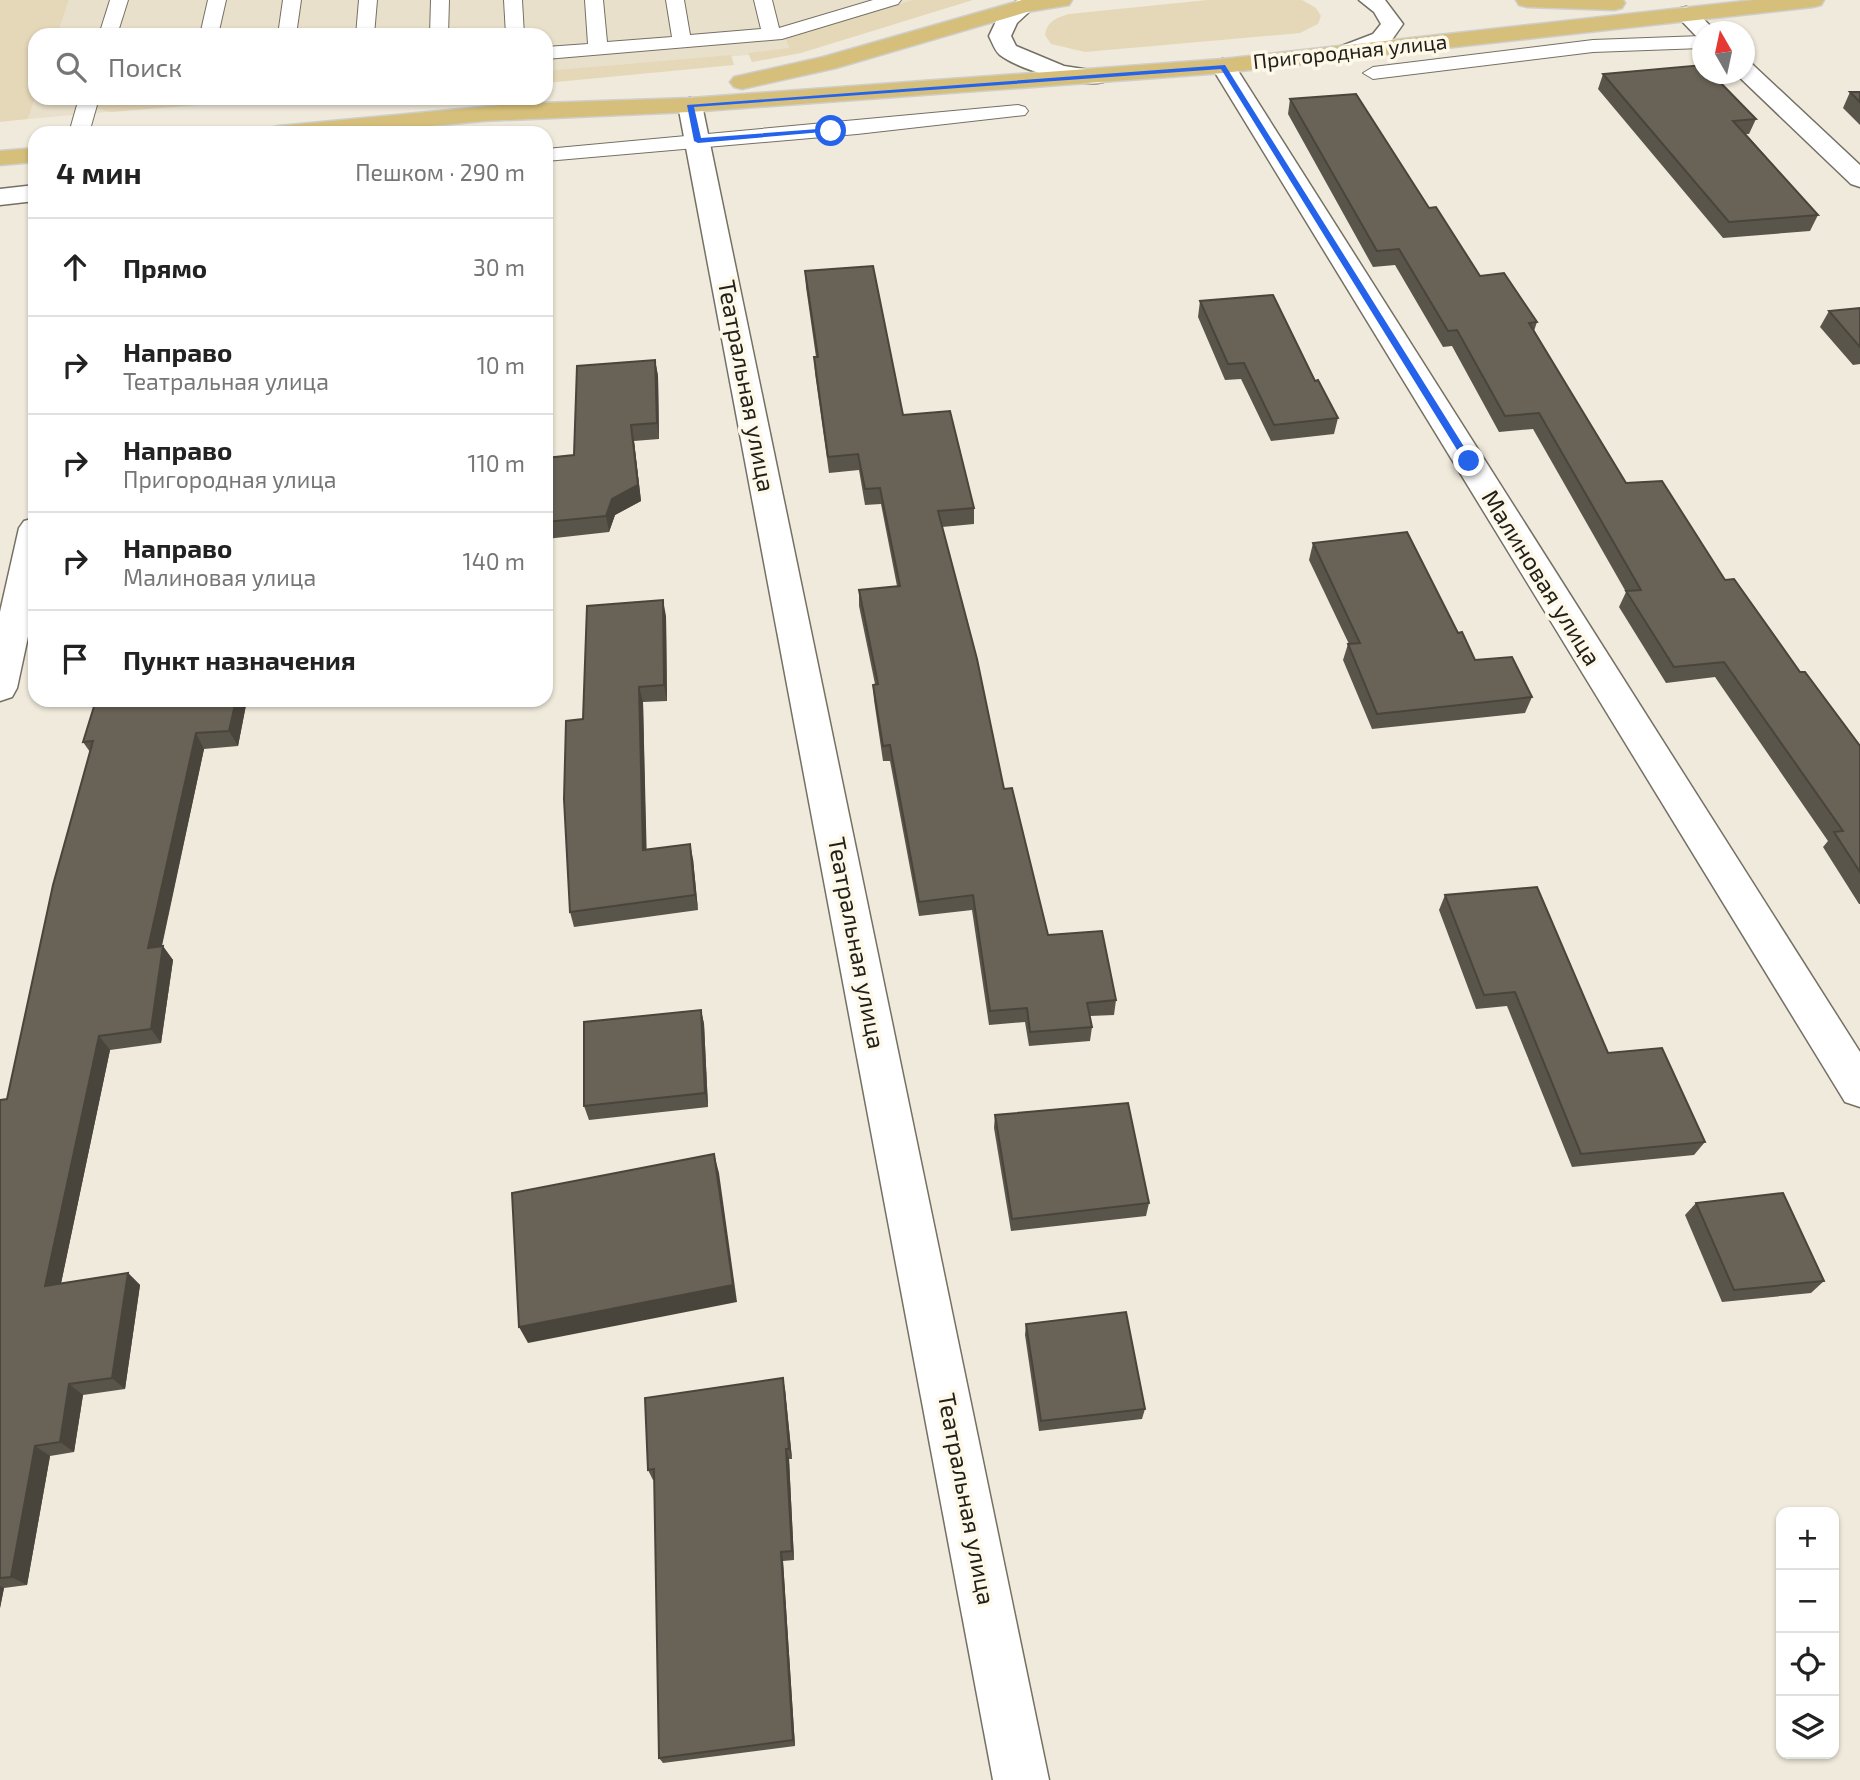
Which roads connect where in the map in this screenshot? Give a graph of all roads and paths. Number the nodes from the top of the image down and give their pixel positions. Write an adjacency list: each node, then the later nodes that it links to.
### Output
1 (119, 0): 20 (lane)
2 (217, 0): 21 (lane)
3 (292, 0): 22 (lane)
4 (368, 0): 23 (lane)
5 (440, 0): 24 (lane)
6 (513, 0): 25 (lane)
7 (594, 0): 29 (lane)
8 (675, 0): 27 (lane)
9 (763, 0): 26 (lane)
10 (892, 0): 17 (lane)
11 (1061, 0): 15 (main road, Пригородная улица)
12 (1370, 0): 31 (street)
13 (1527, 0): 16 (main road, Пригородная улица)
14 (1814, 0): 16 (main road, Пригородная улица)
15 (1028, 3): 34 (street); 38 (main road, Пригородная улица)
16 (1753, 6): 18 (main road, Пригородная улица)
17 (839, 8): 26 (lane)
18 (1686, 13): 19 (street); 31 (main road, Пригородная улица)
19 (1694, 21)
20 (110, 28)
21 (211, 28)
22 (288, 28)
23 (366, 28)
24 (439, 28)
25 (515, 28)
26 (771, 34): 27 (lane)
27 (682, 41): 29 (lane)
28 (1692, 42): 33 (lane)
29 (598, 48): 30 (lane)
30 (553, 52)
31 (1347, 52): 32 (main road, Пригородная улица)
32 (1223, 66): 34 (main road, Пригородная улица); 50 (street, Малиновая улица)
33 (1373, 73)
34 (1095, 77): 39 (main road, Пригородная улица)
35 (1755, 79): 45 (street)
36 (87, 105): 40 (lane)
37 (1018, 111): 39 (lane)
38 (485, 114): 39 (main road, Пригородная улица); 41 (main road, Пригородная улица)
39 (694, 123): 42 (lane); 51 (street, Театральная улица)
40 (81, 126)
41 (355, 126)
42 (553, 153)
43 (28, 156): 44 (main road)
44 (0, 158)
45 (1860, 179)
46 (28, 194): 47 (street)
47 (0, 197)
48 (28, 560): 49 (street)
49 (0, 688)
50 (1860, 1089)
51 (1021, 1780)

